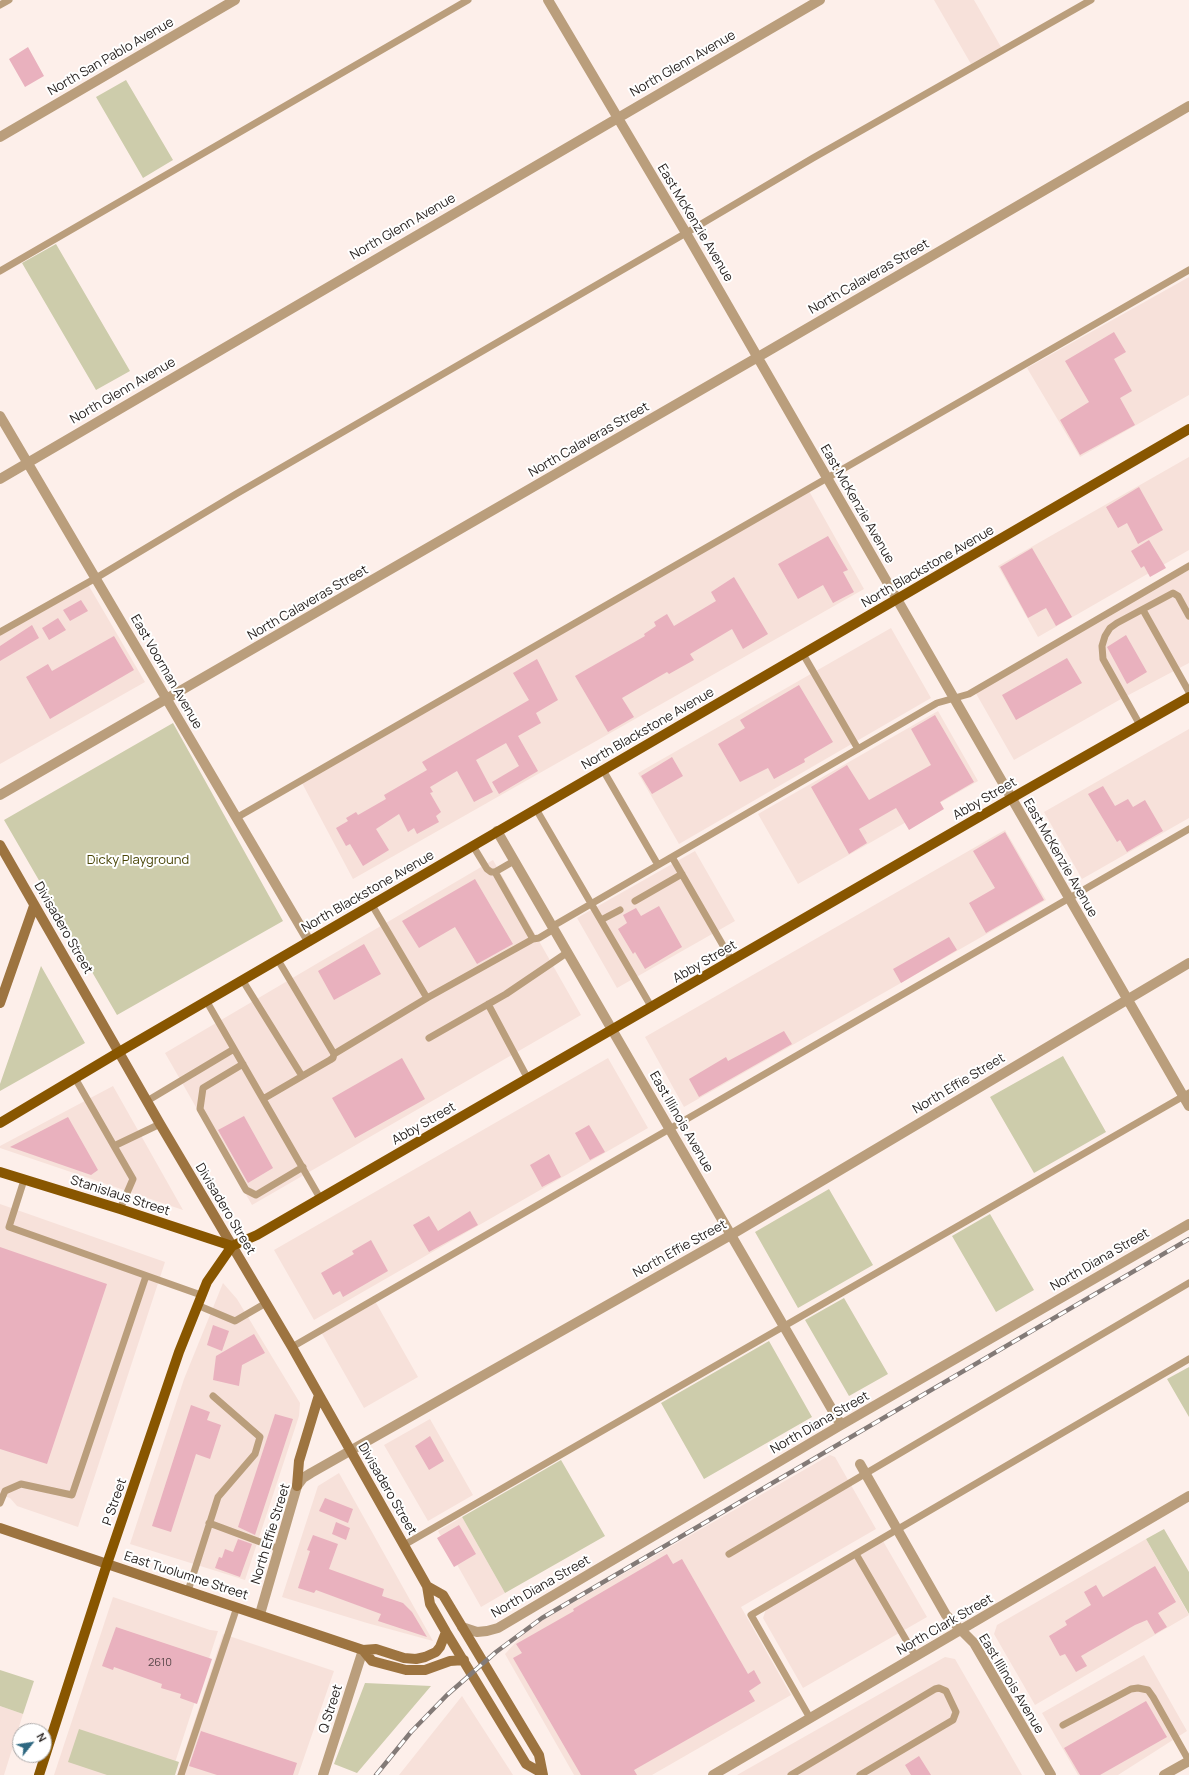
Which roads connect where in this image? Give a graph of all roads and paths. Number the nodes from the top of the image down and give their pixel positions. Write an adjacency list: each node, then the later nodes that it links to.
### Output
1 (9, 0): 7 (lane)
2 (235, 0): 10 (street, North San Pablo Avenue)
3 (468, 0): 13 (lane)
4 (548, 0): 9 (street, East McKenzie Avenue)
5 (820, 0): 9 (street, North Glenn Avenue)
6 (1091, 0): 11 (lane)
7 (0, 5)
8 (1189, 106): 14 (street, North Calaveras Street)
9 (617, 117): 11 (street, East McKenzie Avenue); 17 (street, North Glenn Avenue)
10 (0, 137)
11 (686, 233): 14 (street, East McKenzie Avenue); 21 (lane)
12 (1189, 270): 18 (lane)
13 (0, 271)
14 (758, 357): 18 (street, East McKenzie Avenue); 30 (street, North Calaveras Street)
15 (0, 416): 17 (street, East Voorman Avenue)
16 (1189, 429): 22 (main road, North Blackstone Avenue)
17 (27, 462): 19 (street, North Glenn Avenue); 21 (street, East Voorman Avenue)
18 (827, 478): 22 (street, East McKenzie Avenue); 37 (lane)
19 (0, 479)
20 (1189, 566): 29 (lane)
21 (96, 578): 25 (lane); 30 (street, East Voorman Avenue)
22 (897, 600): 26 (main road, North Blackstone Avenue); 29 (street, East McKenzie Avenue)
23 (1143, 610): 24 (lane); 27 (lane); 31 (lane)
24 (1189, 616)
25 (0, 632)
26 (803, 654): 32 (lane); 33 (main road, North Blackstone Avenue)
27 (1189, 692)
28 (1189, 697): 31 (main road, Abby Street)
29 (954, 698): 32 (lane); 35 (street, East McKenzie Avenue)
30 (167, 700): 34 (street, North Calaveras Street); 37 (street, East Voorman Avenue)
31 (1140, 724): 35 (main road, Abby Street)
32 (858, 749): 42 (lane)
33 (603, 770): 36 (main road, North Blackstone Avenue); 44 (lane)
34 (0, 795)
35 (1011, 799): 47 (street, East McKenzie Avenue); 59 (main road, Abby Street)
36 (536, 809): 39 (main road, North Blackstone Avenue); 49 (lane)
37 (236, 818): 56 (street, East Voorman Avenue)
38 (1189, 829): 47 (lane)
39 (497, 831): 41 (main road, North Blackstone Avenue); 43 (street, East Illinois Avenue)
40 (0, 845): 51 (street, Divisadero Street)
41 (473, 846): 45 (lane); 50 (main road, North Blackstone Avenue)
42 (672, 857): 44 (lane); 46 (lane)
43 (514, 861): 45 (lane); 54 (street, East Illinois Avenue)
44 (658, 865): 49 (lane)
45 (495, 872): 55 (lane)
46 (682, 874): 48 (lane); 59 (lane)
47 (1069, 898): 63 (street, East McKenzie Avenue); 83 (lane)
48 (635, 902)
49 (592, 904): 53 (lane); 54 (lane)
50 (372, 905): 56 (main road, North Blackstone Avenue); 62 (lane)
51 (34, 906): 65 (street); 71 (street, Divisadero Street)
52 (620, 910): 53 (lane)
53 (601, 920): 67 (lane)
54 (553, 928): 55 (lane); 57 (street, East Illinois Avenue)
55 (533, 939): 62 (lane)
56 (310, 941): 58 (main road, North Blackstone Avenue)
57 (568, 952): 66 (lane); 68 (street, East Illinois Avenue)
58 (278, 960): 61 (main road, North Blackstone Avenue); 72 (lane)
59 (732, 961): 67 (main road, Abby Street)
60 (1189, 963): 63 (street, North Effie Street)
61 (243, 981): 64 (main road, North Blackstone Avenue); 74 (lane)
62 (427, 998): 72 (lane)
63 (1127, 999): 77 (street, East McKenzie Avenue); 91 (street, North Effie Street)
64 (207, 1002): 70 (lane); 71 (main road, North Blackstone Avenue)
65 (0, 1003)
66 (488, 1004): 69 (lane); 76 (lane)
67 (652, 1008): 68 (main road, Abby Street)
68 (612, 1030): 76 (main road, Abby Street); 83 (street, East Illinois Avenue)
69 (429, 1038)
70 (234, 1049): 73 (lane); 79 (lane)
71 (119, 1052): 75 (main road, North Blackstone Avenue); 79 (street, Divisadero Street)
72 (334, 1054): 74 (lane)
73 (243, 1064): 78 (lane); 85 (lane)
74 (302, 1076): 78 (lane)
75 (75, 1078): 81 (main road, North Blackstone Avenue); 84 (lane)
76 (528, 1079): 88 (main road, Abby Street)
77 (1186, 1095): 80 (street, East McKenzie Avenue); 98 (lane)
78 (262, 1099): 85 (lane)
79 (147, 1101): 82 (street, Divisadero Street)
80 (1189, 1106)
81 (0, 1123)
82 (160, 1124): 84 (lane); 92 (street, Divisadero Street)
83 (670, 1128): 91 (street, East Illinois Avenue); 99 (lane)
84 (114, 1146): 89 (lane)
85 (303, 1168): 88 (lane)
86 (0, 1172): 87 (main road, Stanislaus Street)
87 (24, 1180): 89 (main road, Stanislaus Street); 93 (lane)
88 (320, 1198): 92 (main road, Abby Street)
89 (120, 1209): 92 (main road, Stanislaus Street)
90 (1189, 1224): 103 (street, North Diana Street)
91 (731, 1235): 98 (street, East Illinois Avenue); 104 (street, North Effie Street)
92 (232, 1246): 95 (main road, P Street); 96 (street, Divisadero Street)
93 (146, 1276): 95 (lane); 109 (lane)
94 (1189, 1283): 106 (lane)
95 (201, 1295): 97 (main road, P Street)
96 (266, 1303): 97 (lane); 99 (street, Divisadero Street)
97 (197, 1305): 117 (main road, P Street)
98 (784, 1326): 103 (street, East Illinois Avenue); 113 (lane)
99 (292, 1347): 101 (street, Divisadero Street)
100 (1189, 1359): 112 (lane)
101 (319, 1395): 104 (street, Divisadero Street); 107 (street)
102 (213, 1396): 110 (lane)
103 (841, 1425): 122 (street, North Diana Street)
104 (349, 1450): 107 (street, North Effie Street); 113 (street, Divisadero Street)
105 (860, 1464): 106 (street, East Illinois Avenue)
106 (865, 1473): 112 (street, East Illinois Avenue); 115 (lane)
107 (297, 1486): 114 (street, North Effie Street)
108 (1189, 1496): 123 (street, North Clark Street)
109 (0, 1503)
110 (209, 1523): 114 (lane); 119 (lane)
111 (0, 1528): 117 (street, East Tuolumne Street)
112 (897, 1529): 116 (lane); 123 (street, East Illinois Avenue)
113 (404, 1545): 118 (street, Divisadero Street)
114 (279, 1549): 121 (street, North Effie Street)
115 (729, 1554)
116 (856, 1554): 126 (lane); 128 (lane)
117 (107, 1564): 119 (street, East Tuolumne Street); 132 (main road, P Street)
118 (428, 1586): 122 (street, Divisadero Street); 124 (street, Divisadero Street)
119 (188, 1591): 120 (street, East Tuolumne Street)
120 (237, 1607): 121 (street, East Tuolumne Street); 133 (lane)
121 (260, 1614): 125 (street, East Tuolumne Street)
122 (462, 1627): 131 (street, Divisadero Street)
123 (961, 1630): 126 (street, North Clark Street); 138 (street, East Illinois Avenue)
124 (446, 1632): 125 (street, East Tuolumne Street); 127 (street, Divisadero Street)
125 (363, 1650): 127 (street, East Tuolumne Street); 134 (street, Q Street)
126 (916, 1657): 128 (street, North Clark Street)
127 (464, 1660): 131 (street, Divisadero Street)
128 (810, 1718): 135 (street, North Clark Street)
129 (1063, 1725): 130 (lane)
130 (1189, 1761): 139 (street)
131 (543, 1774)
132 (39, 1775)
133 (181, 1775)
134 (323, 1775)
135 (713, 1775)
136 (790, 1775): 137 (lane)
137 (860, 1775)
138 (1050, 1775)
139 (1164, 1775)

